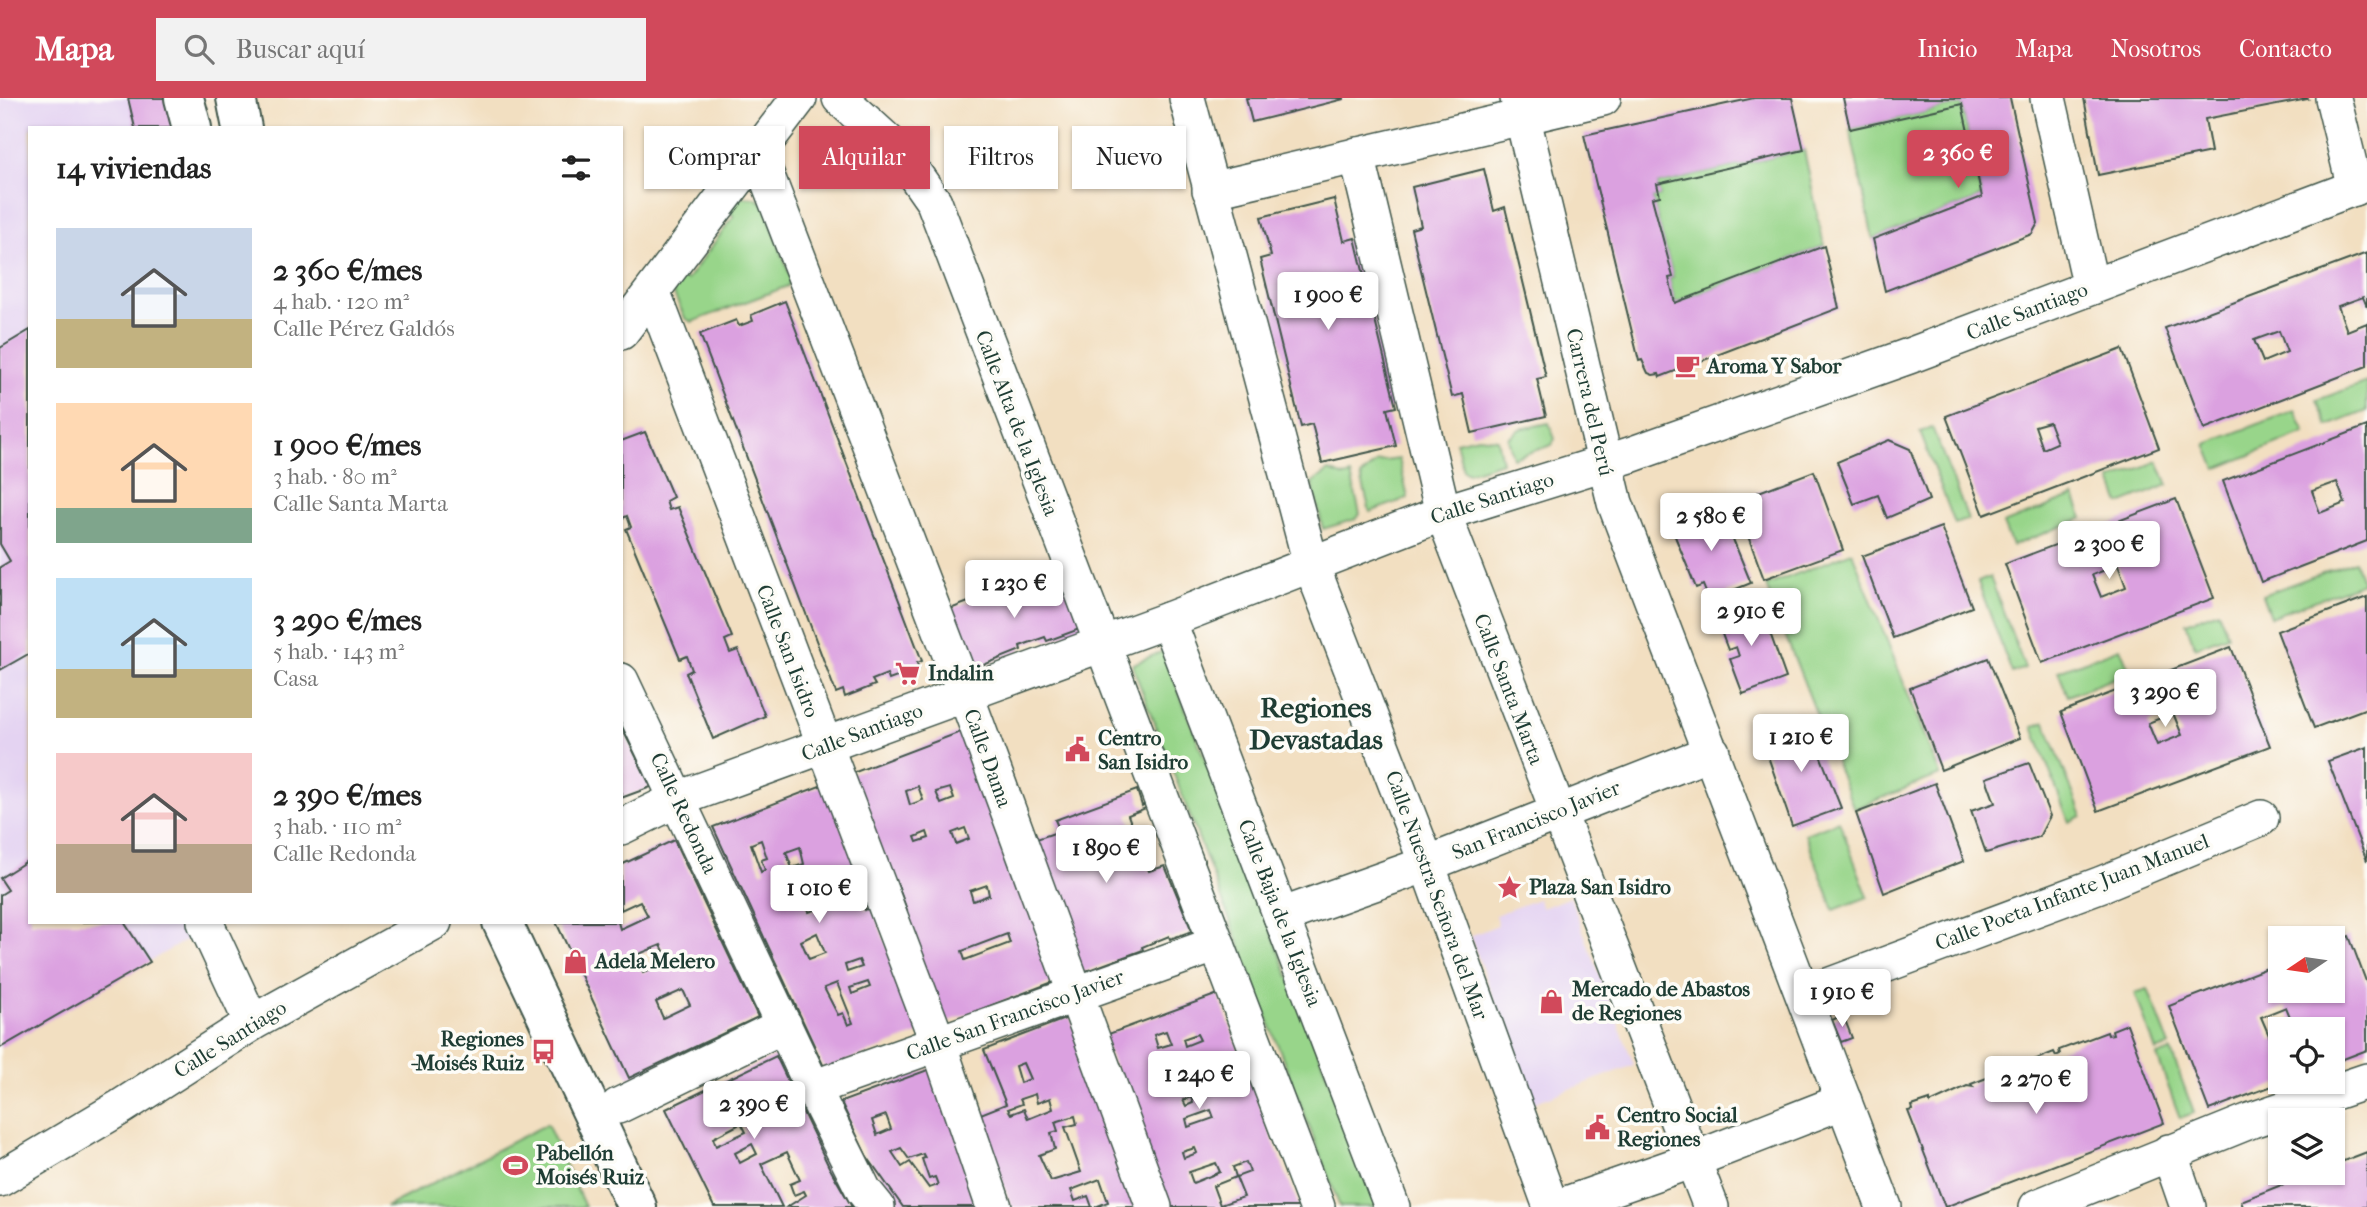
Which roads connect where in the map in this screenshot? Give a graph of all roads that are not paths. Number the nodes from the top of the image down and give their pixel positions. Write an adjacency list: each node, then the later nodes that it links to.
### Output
1 (184, 98): 11 (main road)
2 (211, 98): 12 (main road)
3 (236, 98): 13 (main road)
4 (799, 98): 14 (street)
5 (839, 98): 27 (street, Calle Alta de la Iglesia)
6 (1187, 98): 19 (street, Calle Nuestra Señora del Mar)
7 (1602, 98): 10 (street)
8 (2048, 98): 20 (street)
9 (2333, 98): 16 (street)
10 (1520, 106): 15 (street); 23 (street, Carrera del Perú)
11 (191, 126)
12 (218, 126)
13 (242, 126)
14 (778, 126)
15 (1357, 155): 19 (street); 24 (street, Calle Santa Marta)
16 (2361, 185): 20 (street, Calle Santiago)
17 (731, 189): 21 (street)
18 (772, 189): 29 (street, Calle Dama)
19 (1210, 190): 25 (street, Calle Nuestra Señora del Mar)
20 (2091, 287): 23 (street, Calle Santiago)
21 (653, 293): 22 (street); 30 (street, Calle San Isidro)
22 (623, 330)
23 (1605, 462): 24 (street, Calle Santiago); 31 (street, Carrera del Perú)
24 (1443, 513): 25 (street, Calle Santiago); 33 (street, Calle Santa Marta)
25 (1311, 564): 26 (street, Calle Santiago); 36 (street, Calle Nuestra Señora del Mar)
26 (1168, 620): 27 (street, Calle Santiago); 37 (street, Calle Baja de la Iglesia)
27 (1101, 644): 29 (street, Calle Santiago); 42 (street, Calle Alta de la Iglesia)
28 (623, 685): 32 (street, Calle Redonda)
29 (965, 693): 30 (street, Calle Santiago); 43 (street, Calle Dama)
30 (824, 747): 32 (street, Calle Santiago); 47 (street, Calle San Isidro)
31 (1712, 752): 33 (street, San Francisco Javier); 44 (street, Carrera del Perú)
32 (678, 799): 35 (street, Calle Santiago); 46 (street, Calle Redonda)
33 (1556, 812): 36 (street, San Francisco Javier); 53 (street, Calle Santa Marta)
34 (2261, 818): 44 (street, Calle Poeta Infante Juan Manuel)
35 (623, 826)
36 (1427, 864): 37 (street, San Francisco Javier); 62 (street, Calle Nuestra Señora del Mar)
37 (1281, 916): 61 (street, Calle Baja de la Iglesia)
38 (206, 924): 45 (street)
39 (430, 924): 45 (street, Calle Santiago)
40 (503, 924): 55 (main road)
41 (531, 924): 51 (main road)
42 (1217, 944): 43 (street, Calle San Francisco Javier); 60 (street, Calle Alta de la Iglesia)
43 (1074, 993): 47 (street, Calle San Francisco Javier); 59 (street, Calle Dama)
44 (1804, 995): 50 (street, Carrera del Perú)
45 (252, 1023): 54 (street, Calle Santiago)
46 (784, 1025): 49 (street, Calle Redonda); 51 (street)
47 (938, 1043): 49 (street, Calle San Francisco Javier); 58 (street, Calle San Isidro)
48 (2367, 1081): 52 (street)
49 (813, 1088): 57 (street, Calle Redonda)
50 (1844, 1101): 53 (street); 65 (street, Carrera del Perú)
51 (618, 1106): 56 (main road)
52 (2169, 1152): 66 (street); 67 (street)
53 (1693, 1160): 63 (street); 64 (street, Calle Santa Marta)
54 (15, 1171)
55 (637, 1207)
56 (663, 1207)
57 (877, 1207)
58 (994, 1207)
59 (1154, 1207)
60 (1317, 1207)
61 (1392, 1207)
62 (1550, 1207)
63 (1558, 1207)
64 (1711, 1207)
65 (1884, 1207)
66 (2037, 1207)
67 (2188, 1207)

